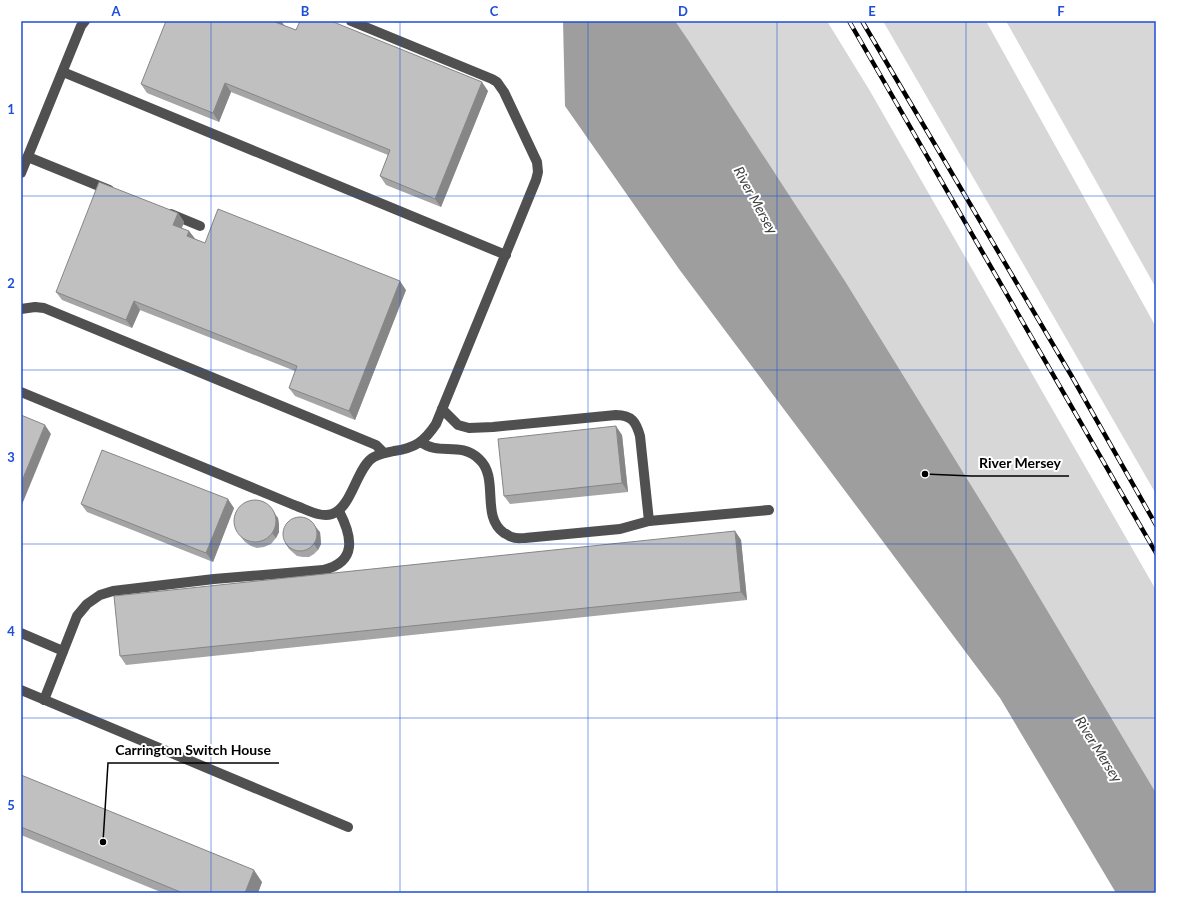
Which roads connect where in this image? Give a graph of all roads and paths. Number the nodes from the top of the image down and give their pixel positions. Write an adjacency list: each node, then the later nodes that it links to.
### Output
1 (85, 21): 3 (lane)
2 (351, 21): 9 (lane)
3 (63, 72): 4 (lane); 9 (lane)
4 (28, 157): 5 (lane); 6 (lane)
5 (21, 173)
6 (120, 194)
7 (164, 212): 8 (lane)
8 (200, 226)
9 (506, 255): 12 (lane)
10 (21, 309): 14 (lane)
11 (21, 392): 16 (lane)
12 (442, 409): 13 (lane); 17 (lane)
13 (422, 442): 14 (lane); 17 (lane)
14 (384, 453): 16 (lane)
15 (769, 510): 17 (lane)
16 (339, 511): 19 (lane)
17 (650, 521)
18 (21, 633): 19 (lane)
19 (63, 651): 21 (lane)
20 (21, 690): 21 (lane)
21 (44, 700): 22 (lane)
22 (348, 827)

